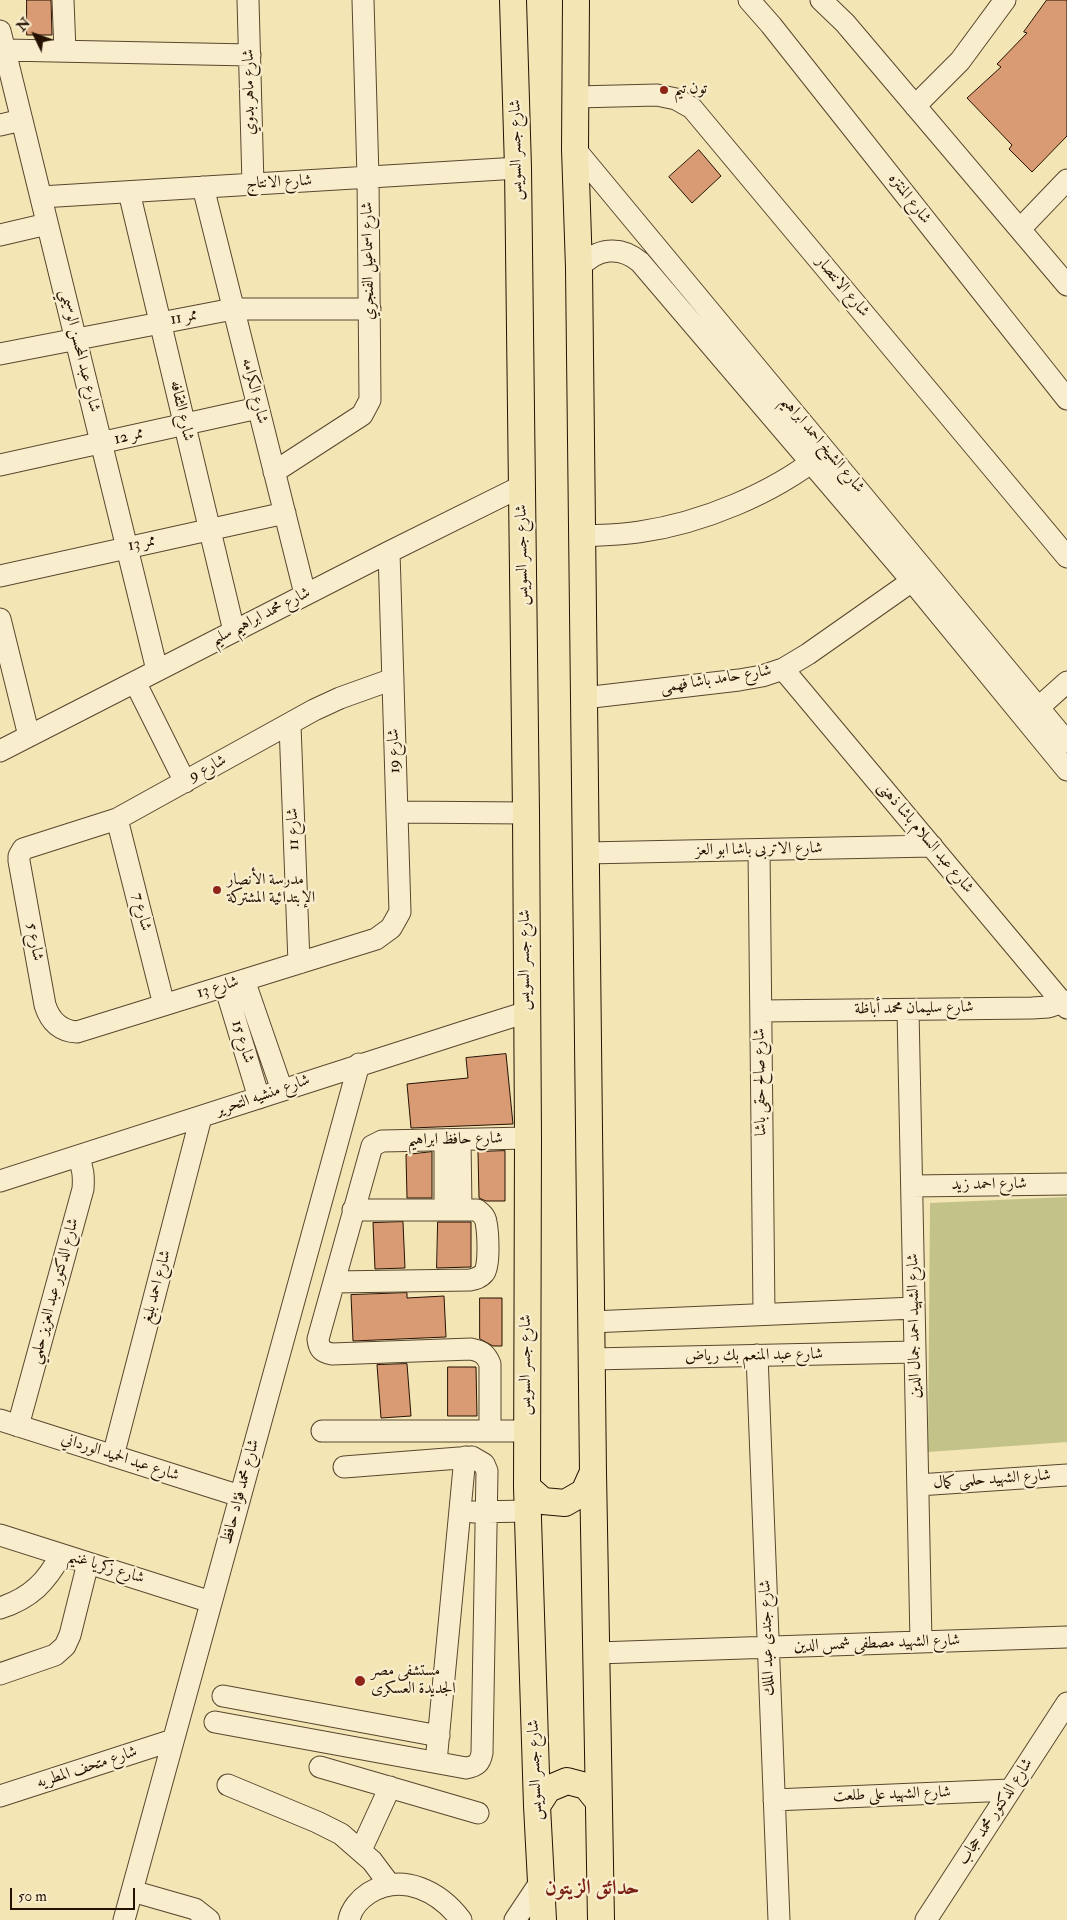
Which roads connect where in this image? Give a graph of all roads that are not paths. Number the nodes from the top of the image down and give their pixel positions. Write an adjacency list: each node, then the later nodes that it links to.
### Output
1 (63, 0): 10 (street)
2 (248, 0): 11 (street, شارع ماهر بدوي)
3 (363, 0): 18 (street, شارع اسماعيل الفنجري)
4 (513, 0): 17 (main road, شارع جسر السويس)
5 (576, 0): 12 (main road)
6 (749, 0): 36 (street, شارع المنتزه)
7 (821, 0): 13 (street)
8 (1004, 0): 13 (street)
9 (2, 41): 10 (street); 14 (street, شارع عبد المحسن الوسيمي)
10 (65, 51): 11 (street)
11 (250, 55): 20 (street, شارع ماهر بدوي)
12 (576, 97): 16 (main road); 49 (street, شارع الانتصار)
13 (915, 106): 25 (street)
14 (22, 120): 15 (street); 23 (street, شارع عبد المحسن الوسيمي)
15 (0, 125)
16 (575, 149): 26 (street, شارع الشيخ احمد ابراهيم); 29 (main road)
17 (518, 168): 18 (street, شارع الانتاج); 43 (main road, شارع جسر السويس)
18 (368, 177): 20 (street, شارع الانتاج); 32 (street, شارع اسماعيل الفنجري)
19 (1067, 180): 25 (street)
20 (253, 184): 21 (street, شارع الانتاج)
21 (202, 187): 22 (street, شارع الانتاج); 31 (street, شارع الكرامه)
22 (129, 192): 23 (street, شارع الانتاج); 33 (street, شارع الثقافه)
23 (41, 197): 24 (street, شارع عبد المحسن الوسيمي)
24 (48, 224): 27 (street); 34 (street, شارع عبد المحسن الوسيمي)
25 (1020, 229): 30 (street)
26 (644, 231): 28 (street); 40 (street, شارع الشيخ احمد ابراهيم)
27 (0, 235)
28 (633, 256): 29 (street); 40 (street, شارع الشيخ احمد ابراهيم)
29 (578, 268): 46 (main road)
30 (1067, 285)
31 (233, 309): 32 (street, ممر 11); 33 (street, ممر 11); 37 (street, شارع الكرامه)
32 (370, 309): 42 (street, شارع اسماعيل الفنجري)
33 (160, 323): 34 (street, ممر 11); 38 (street, شارع الثقافه)
34 (76, 340): 35 (street, ممر 11); 39 (street, شارع عبد المحسن الوسيمي)
35 (0, 354)
36 (1067, 399)
37 (258, 408): 38 (street, ممر 12); 42 (street, شارع الكرامه)
38 (184, 424): 39 (street, ممر 12); 45 (street, شارع الثقافه)
39 (101, 443): 41 (street, ممر 12); 47 (street, شارع عبد المحسن الوسيمي)
40 (818, 457): 46 (street); 51 (street, شارع الشيخ احمد ابراهيم); 61 (street, شارع الشيخ احمد ابراهيم)
41 (0, 465)
42 (274, 472): 44 (street, شارع الكرامه)
43 (522, 486): 48 (street, شارع محمد ابراهيم سليم); 69 (main road, شارع جسر السويس)
44 (285, 513): 45 (street, ممر 13); 52 (street, شارع الكرامه)
45 (209, 530): 47 (street, ممر 13); 54 (street, شارع الثقافه)
46 (582, 536): 60 (main road)
47 (127, 548): 50 (street, ممر 13); 56 (street, شارع عبد المحسن الوسيمي)
48 (389, 552): 52 (street, شارع محمد ابراهيم سليم); 57 (street, شارع 19)
49 (1067, 557)
50 (0, 576)
51 (912, 581): 55 (street, شارع حامد باشا فهمى); 66 (street, شارع الشيخ احمد ابراهيم)
52 (306, 594): 54 (street, شارع محمد ابراهيم سليم)
53 (0, 619): 63 (street)
54 (234, 631): 56 (street, شارع محمد ابراهيم سليم)
55 (783, 669): 60 (street, شارع حامد باشا فهمى); 71 (street, شارع عبد السلام باشا ذهنى)
56 (157, 670): 58 (street, شارع محمد ابراهيم سليم)
57 (393, 679): 62 (street, شارع 9); 68 (street, شارع 19)
58 (135, 682): 63 (street, شارع محمد ابراهيم سليم); 67 (street)
59 (1067, 682): 61 (street)
60 (584, 698): 74 (main road)
61 (1038, 708): 64 (street, شارع الشيخ احمد ابراهيم)
62 (290, 725): 67 (street, شارع 9); 76 (street, شارع 11)
63 (29, 736): 65 (street, شارع محمد ابراهيم سليم)
64 (1067, 742)
65 (0, 751)
66 (1067, 770)
67 (185, 782): 70 (street, شارع 9)
68 (397, 812): 69 (street); 75 (street, شارع 19)
69 (526, 813): 82 (main road, شارع جسر السويس)
70 (117, 819): 73 (street, شارع 9); 79 (street, شارع 7)
71 (932, 846): 72 (street, شارع الاتربى باشا ابو العز); 78 (street, شارع عبد السلام باشا ذهنى)
72 (759, 850): 74 (street, شارع الاتربى باشا ابو العز); 81 (street, شارع صالح حقى باشا)
73 (20, 852): 83 (street, شارع 5)
74 (586, 853): 99 (main road)
75 (376, 939): 76 (street, شارع 13)
76 (299, 963): 77 (street, شارع 13)
77 (235, 983): 79 (street, شارع 13); 85 (street); 86 (street, شارع 15)
78 (1066, 1004): 80 (street, شارع سليمان محمد أباظة)
79 (164, 1005): 83 (street, شارع 13)
80 (908, 1010): 81 (street, شارع سليمان محمد أباظة); 93 (street, شارع الشهيد احمد جمال الدين)
81 (761, 1011): 98 (street, شارع صالح حقى باشا)
82 (527, 1012): 84 (street, شارع منشيه التحرير); 88 (main road, شارع جسر السويس)
83 (60, 1027)
84 (360, 1064): 85 (street, شارع منشيه التحرير); 113 (street, شارع محمد فؤاد حافظ)
85 (282, 1090): 86 (street, شارع منشيه التحرير)
86 (259, 1098): 87 (street, شارع منشيه التحرير)
87 (201, 1117): 90 (street, شارع منشيه التحرير); 107 (street, شارع احمد بليغ)
88 (528, 1138): 89 (street, شارع حافظ ابراهيم); 106 (main road, شارع جسر السويس)
89 (453, 1140): 94 (street); 95 (street, شارع حافظ ابراهيم)
90 (78, 1156): 91 (street, شارع منشيه التحرير); 103 (street, شارع الدكتور عبد العزيز حلمي)
91 (0, 1181)
92 (1067, 1184): 93 (street, شارع احمد زيد)
93 (912, 1186): 97 (street, شارع الشهيد احمد جمال الدين)
94 (453, 1209): 95 (street); 96 (street)
95 (353, 1210): 96 (street)
96 (334, 1282): 105 (street)
97 (914, 1308): 98 (street); 100 (street, شارع الشهيد احمد جمال الدين)
98 (764, 1314): 99 (street)
99 (591, 1322): 102 (main road)
100 (915, 1352): 101 (street, شارع عبد المنعم بك رياض); 112 (street, شارع الشهيد احمد جمال الدين)
101 (757, 1356): 102 (street, شارع عبد المنعم بك رياض); 124 (street, شارع جندى عبد الملك)
102 (592, 1360): 110 (main road)
103 (9, 1423): 107 (street, شارع عبد الحميد الورداني)
104 (322, 1431): 105 (street)
105 (490, 1431): 106 (street)
106 (527, 1431): 114 (main road, شارع جسر السويس)
107 (113, 1456): 113 (street, شارع عبد الحميد الورداني)
108 (465, 1457): 109 (street); 115 (street); 116 (street)
109 (344, 1467)
110 (593, 1472): 114 (main road); 125 (main road)
111 (1067, 1475): 112 (street, شارع الشهيد حلمى كمال)
112 (918, 1484): 123 (street, شارع الشهيد احمد جمال الدين)
113 (240, 1496): 120 (street, شارع محمد فؤاد حافظ)
114 (527, 1499): 116 (street); 140 (main road, شارع جسر السويس)
115 (460, 1512): 116 (street); 130 (street)
116 (486, 1512): 132 (street)
117 (0, 1535): 118 (street, شارع زكريا غنيم)
118 (62, 1554): 119 (street, شارع زكريا غنيم); 121 (street)
119 (88, 1563): 120 (street, شارع زكريا غنيم); 126 (street)
120 (212, 1602): 131 (street, شارع محمد فؤاد حافظ)
121 (0, 1608)
122 (1067, 1638): 123 (street, شارع الشهيد مصطفى شمس الدين)
123 (921, 1642): 124 (street, شارع الشهيد مصطفى شمس الدين)
124 (768, 1647): 125 (street, شارع الشهيد مصطفى شمس الدين); 138 (street, شارع جندى عبد الملك)
125 (597, 1652): 139 (main road)
126 (0, 1674)
127 (223, 1696): 130 (street)
128 (1067, 1703): 136 (street, شارع الدكتور محمد حجاب)
129 (216, 1722): 132 (street)
130 (439, 1736): 132 (street)
131 (173, 1740): 137 (street, شارع متحف المطريه); 145 (street, شارع محمد فؤاد حافظ)
132 (436, 1762)
133 (320, 1767): 135 (street)
134 (228, 1785): 142 (street)
135 (390, 1787): 141 (street); 142 (street)
136 (1010, 1790): 138 (street, شارع الشهيد على طلعت); 155 (street, شارع الدكتور محمد حجاب)
137 (0, 1796)
138 (774, 1800): 154 (street, شارع جندى عبد الملك)
139 (599, 1802): 140 (main road); 153 (main road)
140 (537, 1806): 143 (main road, شارع جسر السويس)
141 (478, 1813)
142 (362, 1850): 144 (street)
143 (541, 1881): 151 (street); 152 (main road, شارع جسر السويس)
144 (390, 1885): 149 (street); 150 (street)
145 (132, 1891): 146 (street); 147 (street, شارع محمد فؤاد حافظ)
146 (183, 1913): 148 (street)
147 (124, 1920)
148 (208, 1920)
149 (349, 1920)
150 (461, 1920)
151 (515, 1920)
152 (543, 1920)
153 (601, 1920)
154 (779, 1920)
155 (926, 1920)

